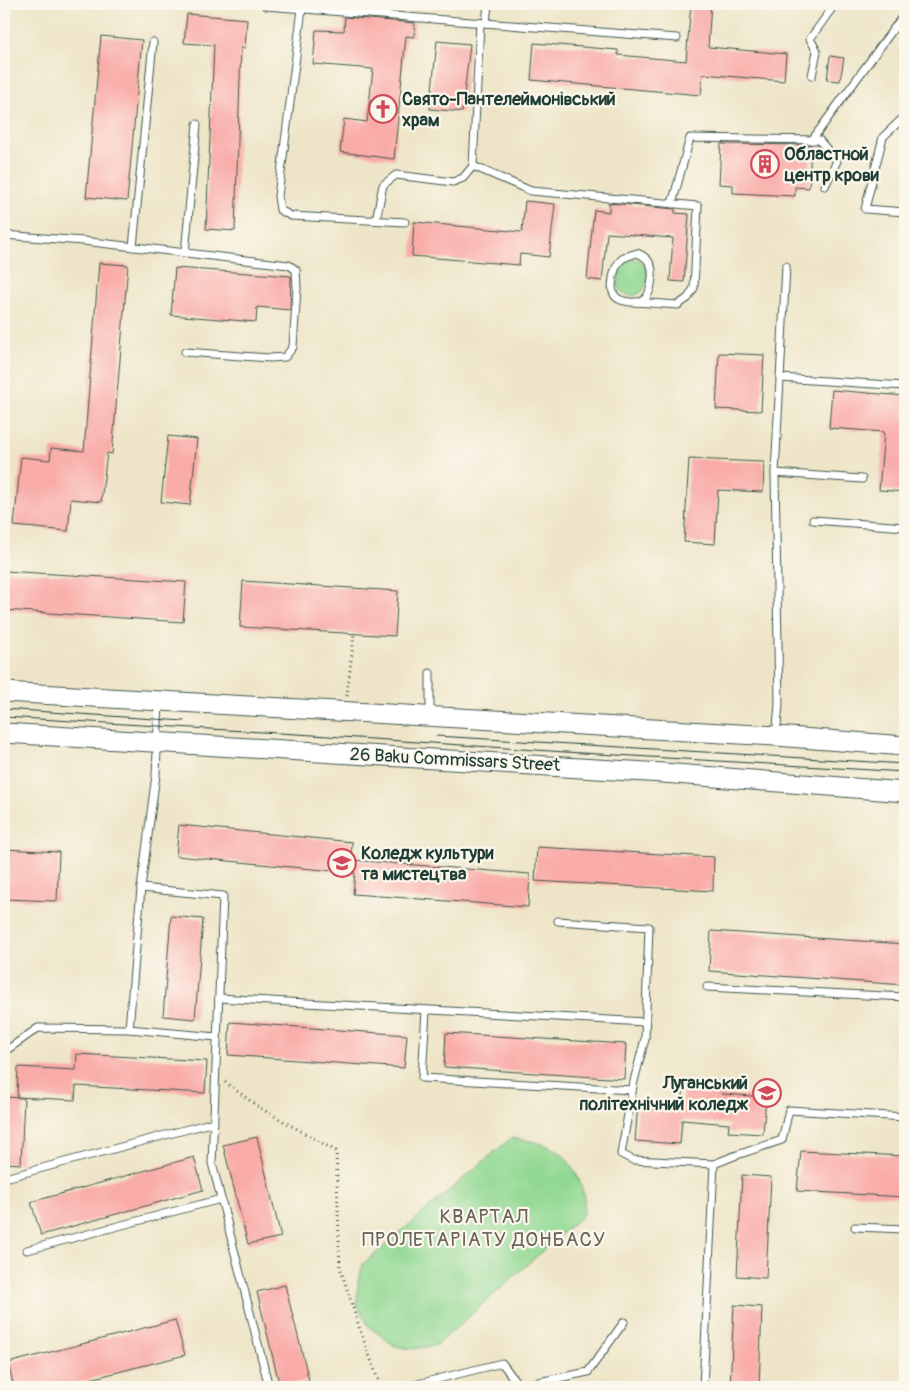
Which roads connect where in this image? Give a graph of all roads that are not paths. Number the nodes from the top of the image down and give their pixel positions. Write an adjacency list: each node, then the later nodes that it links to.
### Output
1 (266, 4): 4 (lane)
2 (488, 4): 6 (lane)
3 (835, 4): 9 (lane)
4 (302, 9): 6 (lane); 17 (lane)
5 (905, 13): 12 (lane)
6 (483, 23): 7 (lane); 13 (lane)
7 (677, 38)
8 (153, 42): 20 (lane)
9 (812, 76)
10 (905, 116): 16 (lane)
11 (197, 124): 21 (lane)
12 (812, 140): 14 (lane); 15 (lane)
13 (473, 166): 15 (lane); 17 (lane)
14 (825, 186)
15 (672, 204): 23 (lane)
16 (905, 212)
17 (376, 220): 18 (lane)
18 (404, 222)
19 (4, 235): 20 (lane)
20 (132, 247): 21 (lane)
21 (185, 253): 24 (lane)
22 (786, 266): 25 (lane)
23 (635, 302): 23 (lane)
24 (184, 352)
25 (780, 378): 26 (lane); 27 (lane)
26 (905, 386)
27 (775, 474): 28 (lane); 36 (lane)
28 (862, 479)
29 (813, 520): 30 (lane)
30 (905, 527)
31 (430, 673): 34 (lane)
32 (4, 692): 33 (street)
33 (159, 701): 34 (street); 37 (lane)
34 (430, 716): 36 (street)
35 (4, 733): 37 (street, 26 Baku Commissars Street)
36 (776, 736): 38 (street)
37 (157, 742): 39 (street, 26 Baku Commissars Street); 40 (lane)
38 (905, 746)
39 (905, 792)
40 (141, 888): 44 (lane); 47 (lane)
41 (558, 921): 46 (lane)
42 (707, 987): 43 (lane)
43 (905, 997)
44 (219, 998): 45 (lane); 48 (lane)
45 (426, 1010): 46 (lane); 50 (lane)
46 (645, 1022): 50 (lane)
47 (129, 1029): 48 (lane); 49 (lane)
48 (217, 1037): 52 (lane)
49 (4, 1052)
50 (632, 1090): 53 (lane)
51 (905, 1117): 53 (lane)
52 (214, 1122): 54 (lane); 55 (lane)
53 (714, 1164): 62 (lane)
54 (8, 1176)
55 (221, 1199): 58 (lane); 60 (lane)
56 (855, 1227): 57 (lane)
57 (905, 1229)
58 (27, 1250)
59 (624, 1322): 61 (lane)
60 (269, 1387)
61 (406, 1387)
62 (703, 1387)

